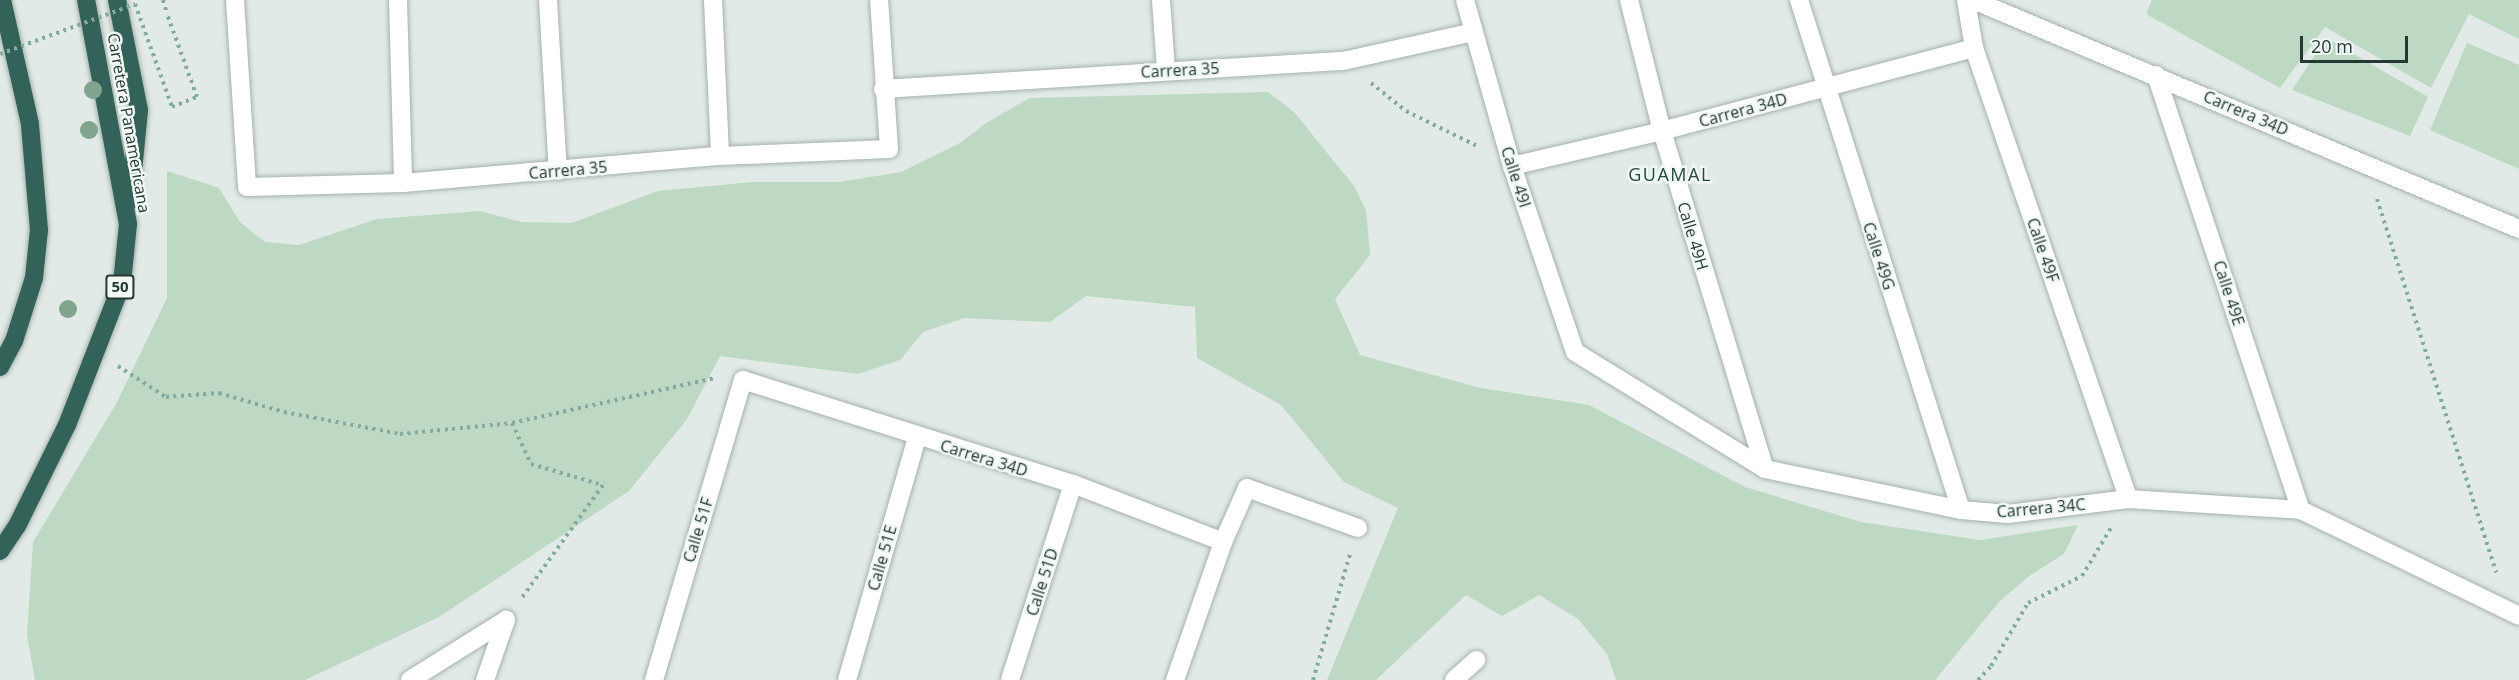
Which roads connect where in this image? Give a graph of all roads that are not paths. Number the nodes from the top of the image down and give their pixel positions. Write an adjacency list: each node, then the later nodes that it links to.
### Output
1 (2, 0): 29 (highway)
2 (86, 0): 26 (highway, Carretera Panamericana / 50)
3 (117, 0): 26 (highway)
4 (235, 0): 25 (street, Carrera 35)
5 (398, 0): 25 (street)
6 (548, 0): 24 (street)
7 (713, 0): 22 (street)
8 (879, 0): 19 (street)
9 (1161, 0): 17 (street)
10 (1465, 0): 15 (street, Calle 49I)
11 (1629, 0): 21 (street, Calle 49H)
12 (1799, 0): 20 (street, Calle 49G)
13 (1966, 0): 16 (street, Calle 49F)
14 (1973, 0): 18 (street, Carrera 34D)
15 (1474, 32): 17 (street, Carrera 35); 23 (street, Calle 49I)
16 (1974, 48): 20 (street, Carrera 34D); 34 (street, Calle 49F)
17 (1166, 70): 19 (street, Carrera 35)
18 (2156, 75): 27 (street, Carrera 34D); 36 (street, Calle 49E)
19 (883, 89): 22 (street, Carrera 35)
20 (1825, 89): 21 (street, Carrera 34D); 35 (street, Calle 49G)
21 (1662, 131): 23 (street, Carrera 34D); 32 (street, Calle 49H)
22 (720, 156): 24 (street, Carrera 35)
23 (1512, 166): 28 (street, Calle 49I)
24 (558, 171): 25 (street, Carrera 35)
25 (403, 183)
26 (128, 224): 39 (highway, Carretera Panamericana / 50)
27 (2519, 229)
28 (1575, 352): 32 (street, Carrera 34C)
29 (0, 367)
30 (743, 380): 31 (street, Carrera 34D); 44 (street, Calle 51F)
31 (916, 437): 33 (street, Carrera 34D); 45 (street, Calle 51E)
32 (1765, 469): 35 (street, Carrera 34C)
33 (1073, 484): 38 (street, Carrera 34D); 46 (street, Calle 51D)
34 (2128, 499): 35 (street, Carrera 34C); 36 (street, Carrera 34C)
35 (1961, 510)
36 (2301, 510): 40 (street, Carrera 34C)
37 (1358, 528): 38 (street)
38 (1223, 543): 47 (street)
39 (0, 551)
40 (2513, 613)
41 (1476, 660): 48 (street)
42 (410, 680): 43 (street)
43 (485, 680)
44 (654, 680)
45 (847, 680)
46 (1011, 680)
47 (1175, 680)
48 (1454, 680)

